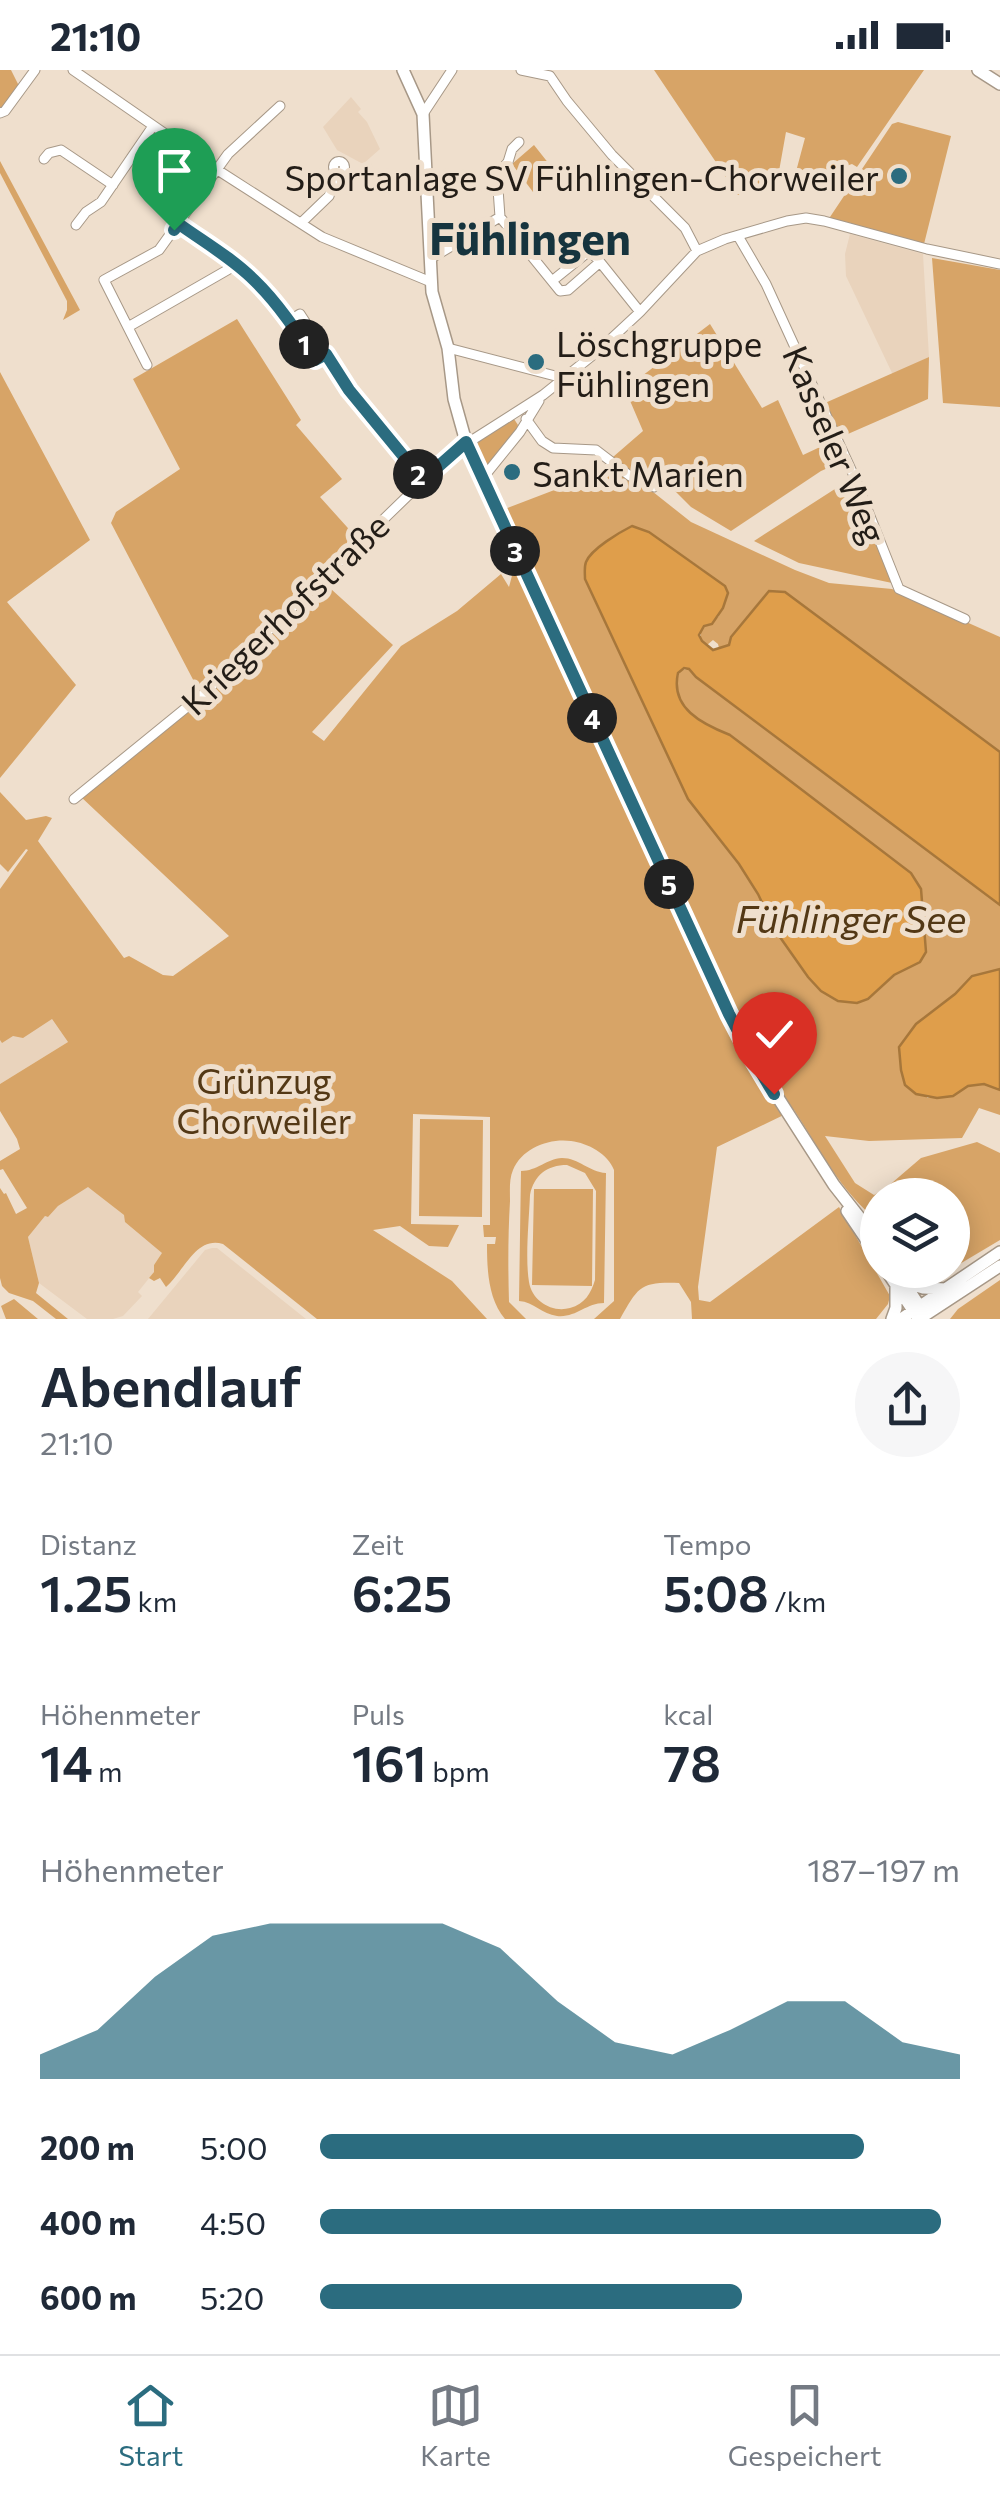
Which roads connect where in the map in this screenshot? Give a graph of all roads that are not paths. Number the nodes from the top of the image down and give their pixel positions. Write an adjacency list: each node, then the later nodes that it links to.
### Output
1 (35, 70): 10 (street)
2 (72, 70): 12 (street)
3 (403, 70): 11 (main road)
4 (452, 70): 11 (street)
5 (521, 70): 7 (street)
6 (978, 70): 8 (main road)
7 (549, 73): 23 (street)
8 (1000, 84)
9 (280, 106): 15 (street)
10 (0, 113)
11 (424, 114): 24 (main road)
12 (153, 126): 15 (street); 17 (street)
13 (519, 142): 18 (street)
14 (44, 159): 17 (street)
15 (216, 169): 19 (street); 20 (street)
16 (338, 173): 19 (street)
17 (113, 185): 21 (street)
18 (500, 217): 24 (street); 28 (street)
19 (301, 223): 29 (street)
20 (179, 224): 27 (street); 31 (street)
21 (76, 225)
22 (738, 236): 23 (street, Kriegerhofstraße); 26 (street, Kriegerhofstraße); 41 (street, Kasseler Weg)
23 (697, 251): 30 (street, Kriegerhofstraße)
24 (430, 259): 29 (main road)
25 (600, 262): 28 (street); 28 (street); 30 (street)
26 (1000, 264)
27 (236, 265): 31 (street); 39 (street)
28 (552, 281)
29 (431, 282): 32 (main road)
30 (640, 312): 34 (street, Kriegerhofstraße)
31 (128, 327): 33 (street)
32 (448, 348): 34 (street); 37 (main road)
33 (147, 365)
34 (563, 378): 35 (street, Kriegerhofstraße)
35 (543, 394): 36 (street, Kriegerhofstraße); 37 (street, Kriegerhofstraße)
36 (526, 419): 38 (street, Kriegerhofstraße); 40 (street)
37 (466, 442): 38 (main road); 39 (street, Kriegerhofstraße)
38 (482, 479): 43 (main road)
39 (423, 480): 42 (street, Kriegerhofstraße)
40 (654, 486)
41 (965, 619)
42 (74, 799)
43 (834, 1185): 44 (main road); 45 (main road)
44 (860, 1218)
45 (860, 1232)
46 (1000, 1252): 51 (main road)
47 (1000, 1266): 51 (main road)
48 (899, 1288): 53 (main road)
49 (903, 1288): 52 (main road)
50 (923, 1288): 51 (main road)
51 (946, 1296): 52 (main road); 55 (main road)
52 (920, 1315): 54 (main road)
53 (892, 1319)
54 (901, 1319)
55 (942, 1319)

